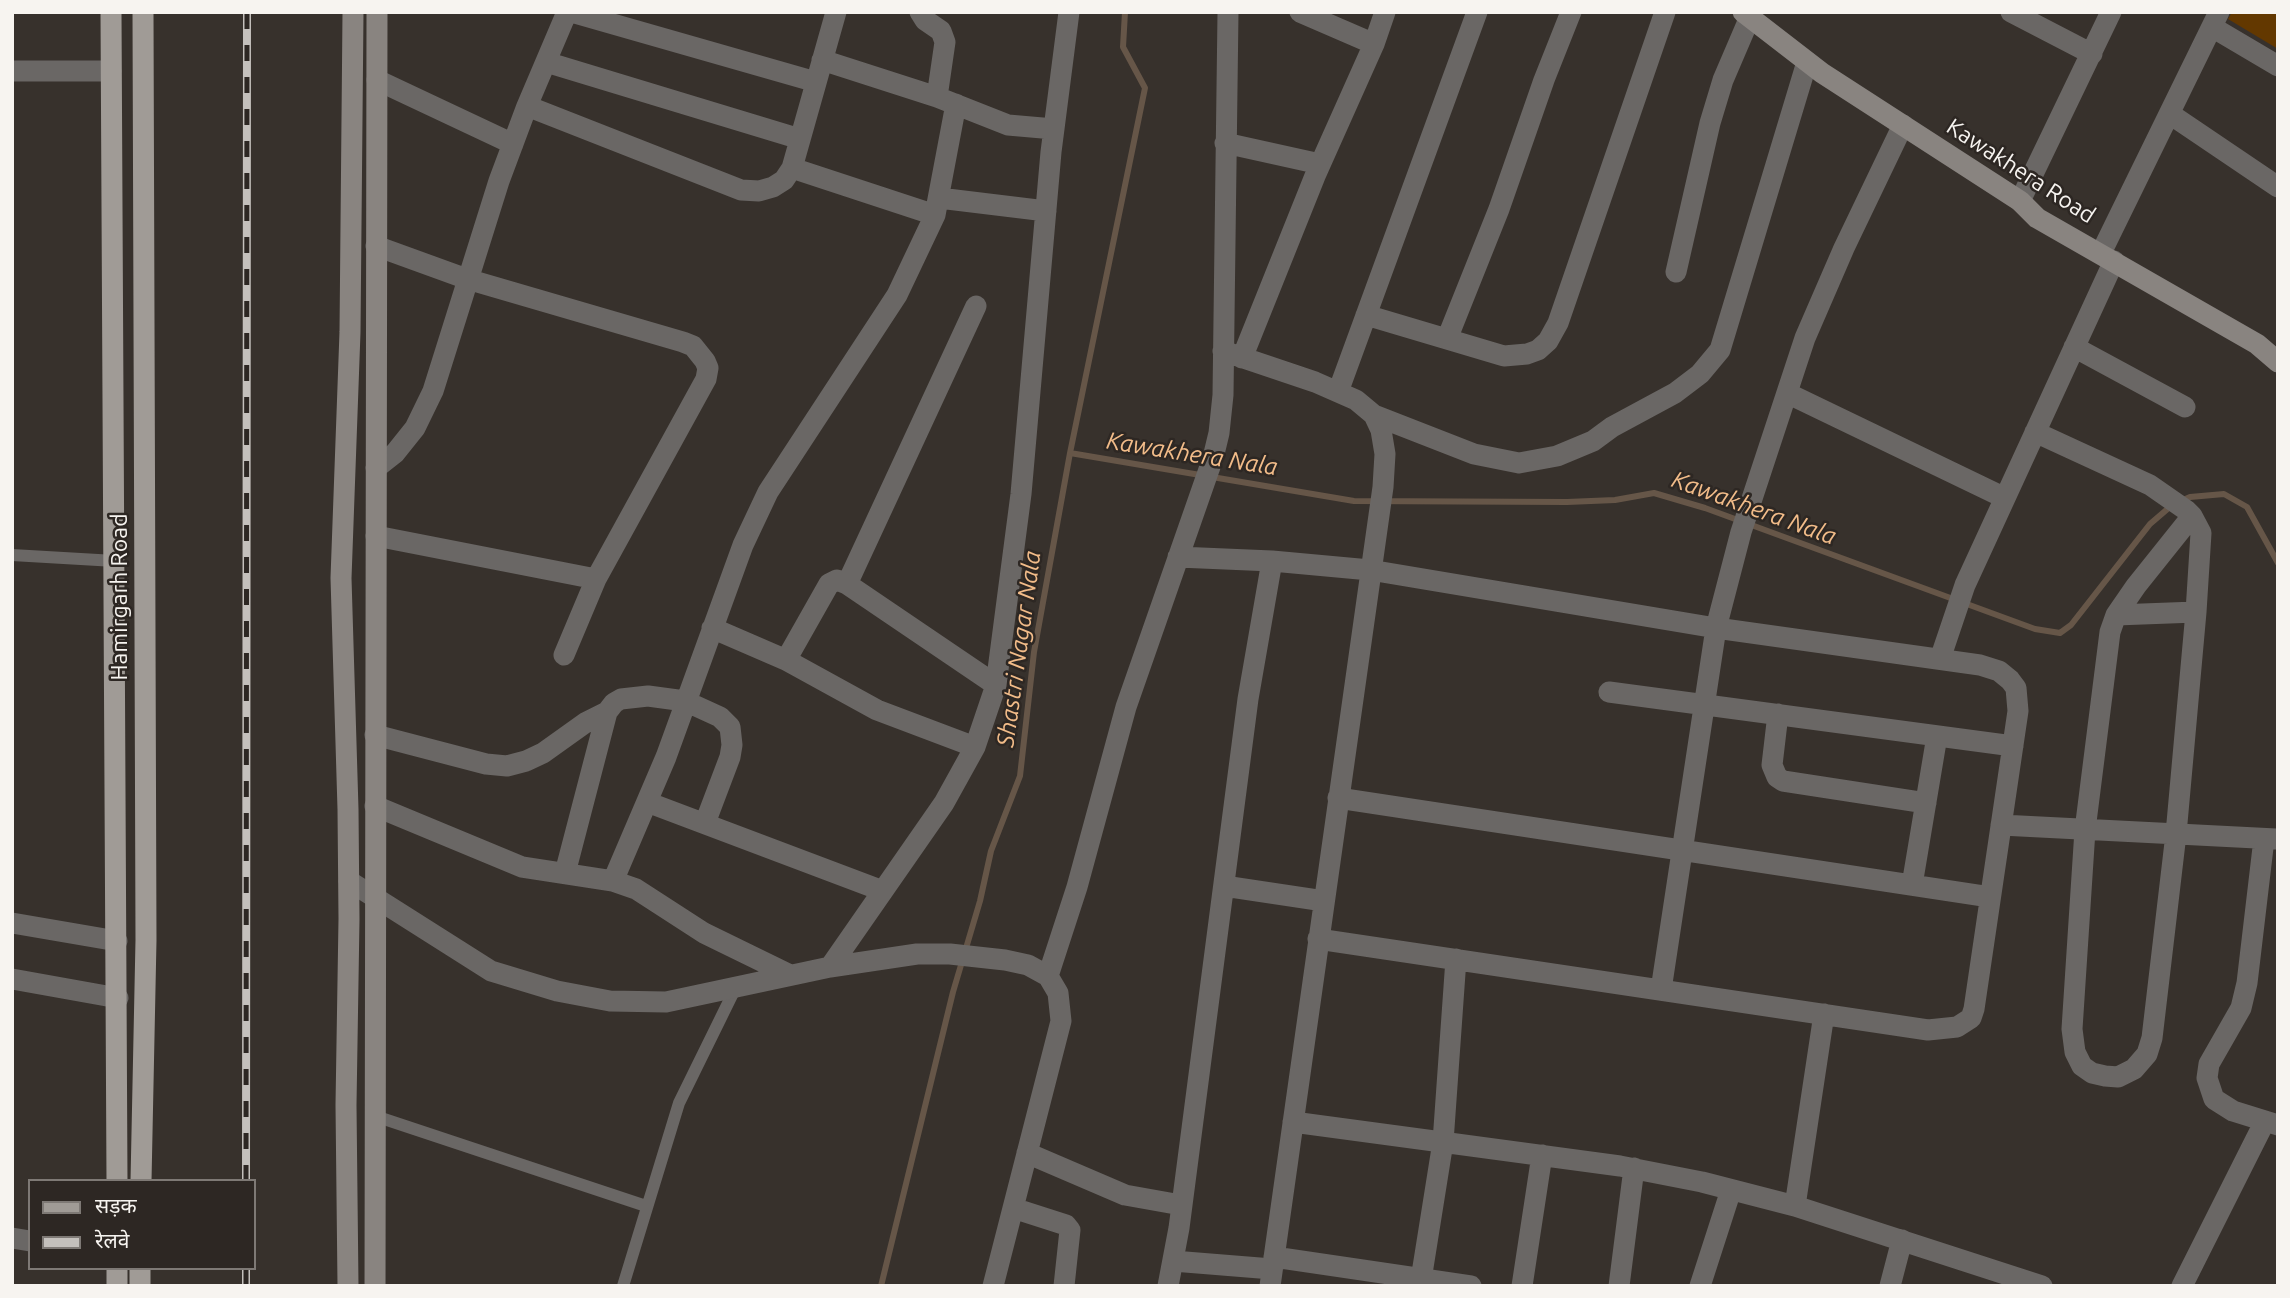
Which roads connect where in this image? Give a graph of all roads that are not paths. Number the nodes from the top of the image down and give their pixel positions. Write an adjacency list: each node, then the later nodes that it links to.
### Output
1 (111, 12): 26 (main road, Hamirgarh Road)
2 (143, 12): 125 (main road, Hamirgarh Road)
3 (353, 12): 97 (street)
4 (377, 12): 27 (street)
5 (569, 12): 22 (street); 28 (street)
6 (836, 12): 21 (street)
7 (919, 12): 29 (street)
8 (1069, 12): 33 (street)
9 (1228, 12): 35 (street)
10 (1300, 12): 19 (street)
11 (1385, 12): 19 (street)
12 (1477, 12): 48 (street)
13 (1571, 12): 49 (street)
14 (1665, 12): 49 (street)
15 (2011, 12): 20 (street)
16 (2111, 12): 20 (street)
17 (1747, 15): 23 (street, Kawakhera Road); 45 (street)
18 (2216, 19): 24 (street); 31 (street)
19 (1374, 44): 37 (street)
20 (2092, 54): 40 (street)
21 (822, 60): 28 (street); 29 (street)
22 (546, 62): 30 (street); 34 (street)
23 (1807, 62): 32 (street, Kawakhera Road); 56 (street)
24 (2278, 66)
25 (12, 71): 26 (street)
26 (111, 71): 64 (main road, Hamirgarh Road)
27 (377, 80): 36 (street); 43 (street)
28 (816, 82): 34 (street)
29 (946, 100): 33 (street); 41 (street)
30 (527, 106): 36 (street); 38 (street)
31 (2170, 114): 39 (street); 44 (street)
32 (1903, 125): 40 (street, Kawakhera Road); 54 (street)
33 (1054, 129): 42 (street)
34 (800, 139): 38 (street)
35 (1225, 143): 37 (street); 51 (street)
36 (513, 144): 46 (street)
37 (1320, 164): 51 (street)
38 (792, 168): 41 (street)
39 (2278, 187)
40 (2020, 201): 44 (street, Kawakhera Road)
41 (937, 206): 42 (street); 71 (street)
42 (1046, 211): 76 (street)
43 (376, 246): 46 (street); 58 (street)
44 (2107, 257): 50 (street); 52 (street, Kawakhera Road)
45 (1676, 272)
46 (467, 279): 58 (street); 67 (street)
47 (976, 306): 68 (street)
48 (1366, 315): 49 (street); 53 (street)
49 (1447, 339)
50 (2074, 347): 55 (street); 57 (street)
51 (1233, 354): 53 (street); 63 (street)
52 (2278, 362)
53 (1338, 392): 56 (street)
54 (1787, 393): 59 (street); 72 (street)
55 (2185, 407)
56 (1374, 415): 66 (street)
57 (2035, 432): 59 (street); 60 (street)
58 (376, 468): 61 (street)
59 (2005, 498): 74 (street)
60 (2183, 509): 69 (street); 70 (street)
61 (376, 536): 67 (street); 82 (street)
62 (12, 555): 64 (lane)
63 (1178, 557): 65 (street); 111 (street)
64 (115, 561): 107 (main road, Hamirgarh Road)
65 (1272, 561): 66 (street); 100 (street)
66 (1370, 570): 72 (street); 86 (street)
67 (596, 579): 73 (street)
68 (847, 584): 75 (street); 76 (street)
69 (2196, 612): 70 (street); 93 (street)
70 (2116, 615): 92 (street)
71 (712, 628): 75 (street); 78 (street)
72 (1716, 628): 74 (street); 79 (street)
73 (564, 655)
74 (1940, 659): 84 (street)
75 (786, 660): 85 (street)
76 (996, 685): 85 (street)
77 (1609, 692): 79 (street)
78 (685, 701): 80 (street); 87 (street); 90 (street)
79 (1704, 704): 81 (street); 95 (street)
80 (607, 712): 82 (street); 96 (street)
81 (1778, 714): 83 (street); 88 (street)
82 (375, 735): 89 (street)
83 (1937, 736): 84 (street); 88 (street)
84 (2013, 746): 91 (street)
85 (975, 747): 101 (street)
86 (1338, 798): 95 (street); 104 (street)
87 (647, 802): 90 (street); 98 (street)
88 (1926, 803): 99 (street)
89 (376, 806): 96 (street); 103 (street)
90 (705, 823): 101 (street)
91 (2001, 825): 92 (street); 102 (street)
92 (2085, 830): 93 (street); 93 (street)
93 (2176, 834): 94 (street)
94 (2271, 839): 119 (street)
95 (1683, 850): 99 (street); 114 (street)
96 (565, 873): 98 (street)
97 (349, 881): 103 (street); 136 (street)
98 (613, 881): 110 (street)
99 (1912, 885): 102 (street)
100 (1224, 886): 104 (street); 127 (street)
101 (883, 891): 109 (street)
102 (1990, 897): 116 (street)
103 (375, 898): 113 (street); 117 (street)
104 (1324, 901): 106 (street)
105 (12, 923): 107 (street)
106 (1318, 939): 108 (street); 118 (street)
107 (117, 941): 115 (main road, Hamirgarh Road)
108 (1456, 959): 114 (street); 120 (street)
109 (830, 967): 110 (street); 111 (street)
110 (790, 975): 113 (street)
111 (1048, 976): 121 (street)
112 (12, 979): 115 (street)
113 (736, 987): 128 (lane)
114 (1661, 990): 116 (street)
115 (118, 998): 124 (main road, Hamirgarh Road)
116 (1824, 1014): 129 (street)
117 (375, 1116): 128 (lane); 137 (street)
118 (1293, 1122): 120 (street); 133 (street)
119 (2272, 1123): 148 (street)
120 (1443, 1142): 122 (street); 135 (street)
121 (1027, 1153): 127 (street); 130 (street)
122 (1542, 1155): 123 (street); 143 (street)
123 (1634, 1168): 126 (street); 144 (street)
124 (117, 1179)
125 (141, 1179)
126 (1731, 1190): 129 (street); 145 (street)
127 (1181, 1205): 132 (street)
128 (646, 1206): 138 (lane)
129 (1795, 1206): 131 (street)
130 (1013, 1208): 139 (street); 140 (street)
131 (1902, 1240): 134 (street); 146 (street)
132 (1173, 1261): 133 (street); 141 (street)
133 (1272, 1271): 135 (street)
134 (2000, 1279): 147 (street)
135 (1421, 1282): 142 (street)
136 (348, 1286)
137 (375, 1286)
138 (623, 1286)
139 (993, 1286)
140 (1064, 1286)
141 (1168, 1286)
142 (1471, 1286)
143 (1522, 1286)
144 (1619, 1286)
145 (1700, 1286)
146 (1890, 1286)
147 (2042, 1286)
148 (2182, 1286)

